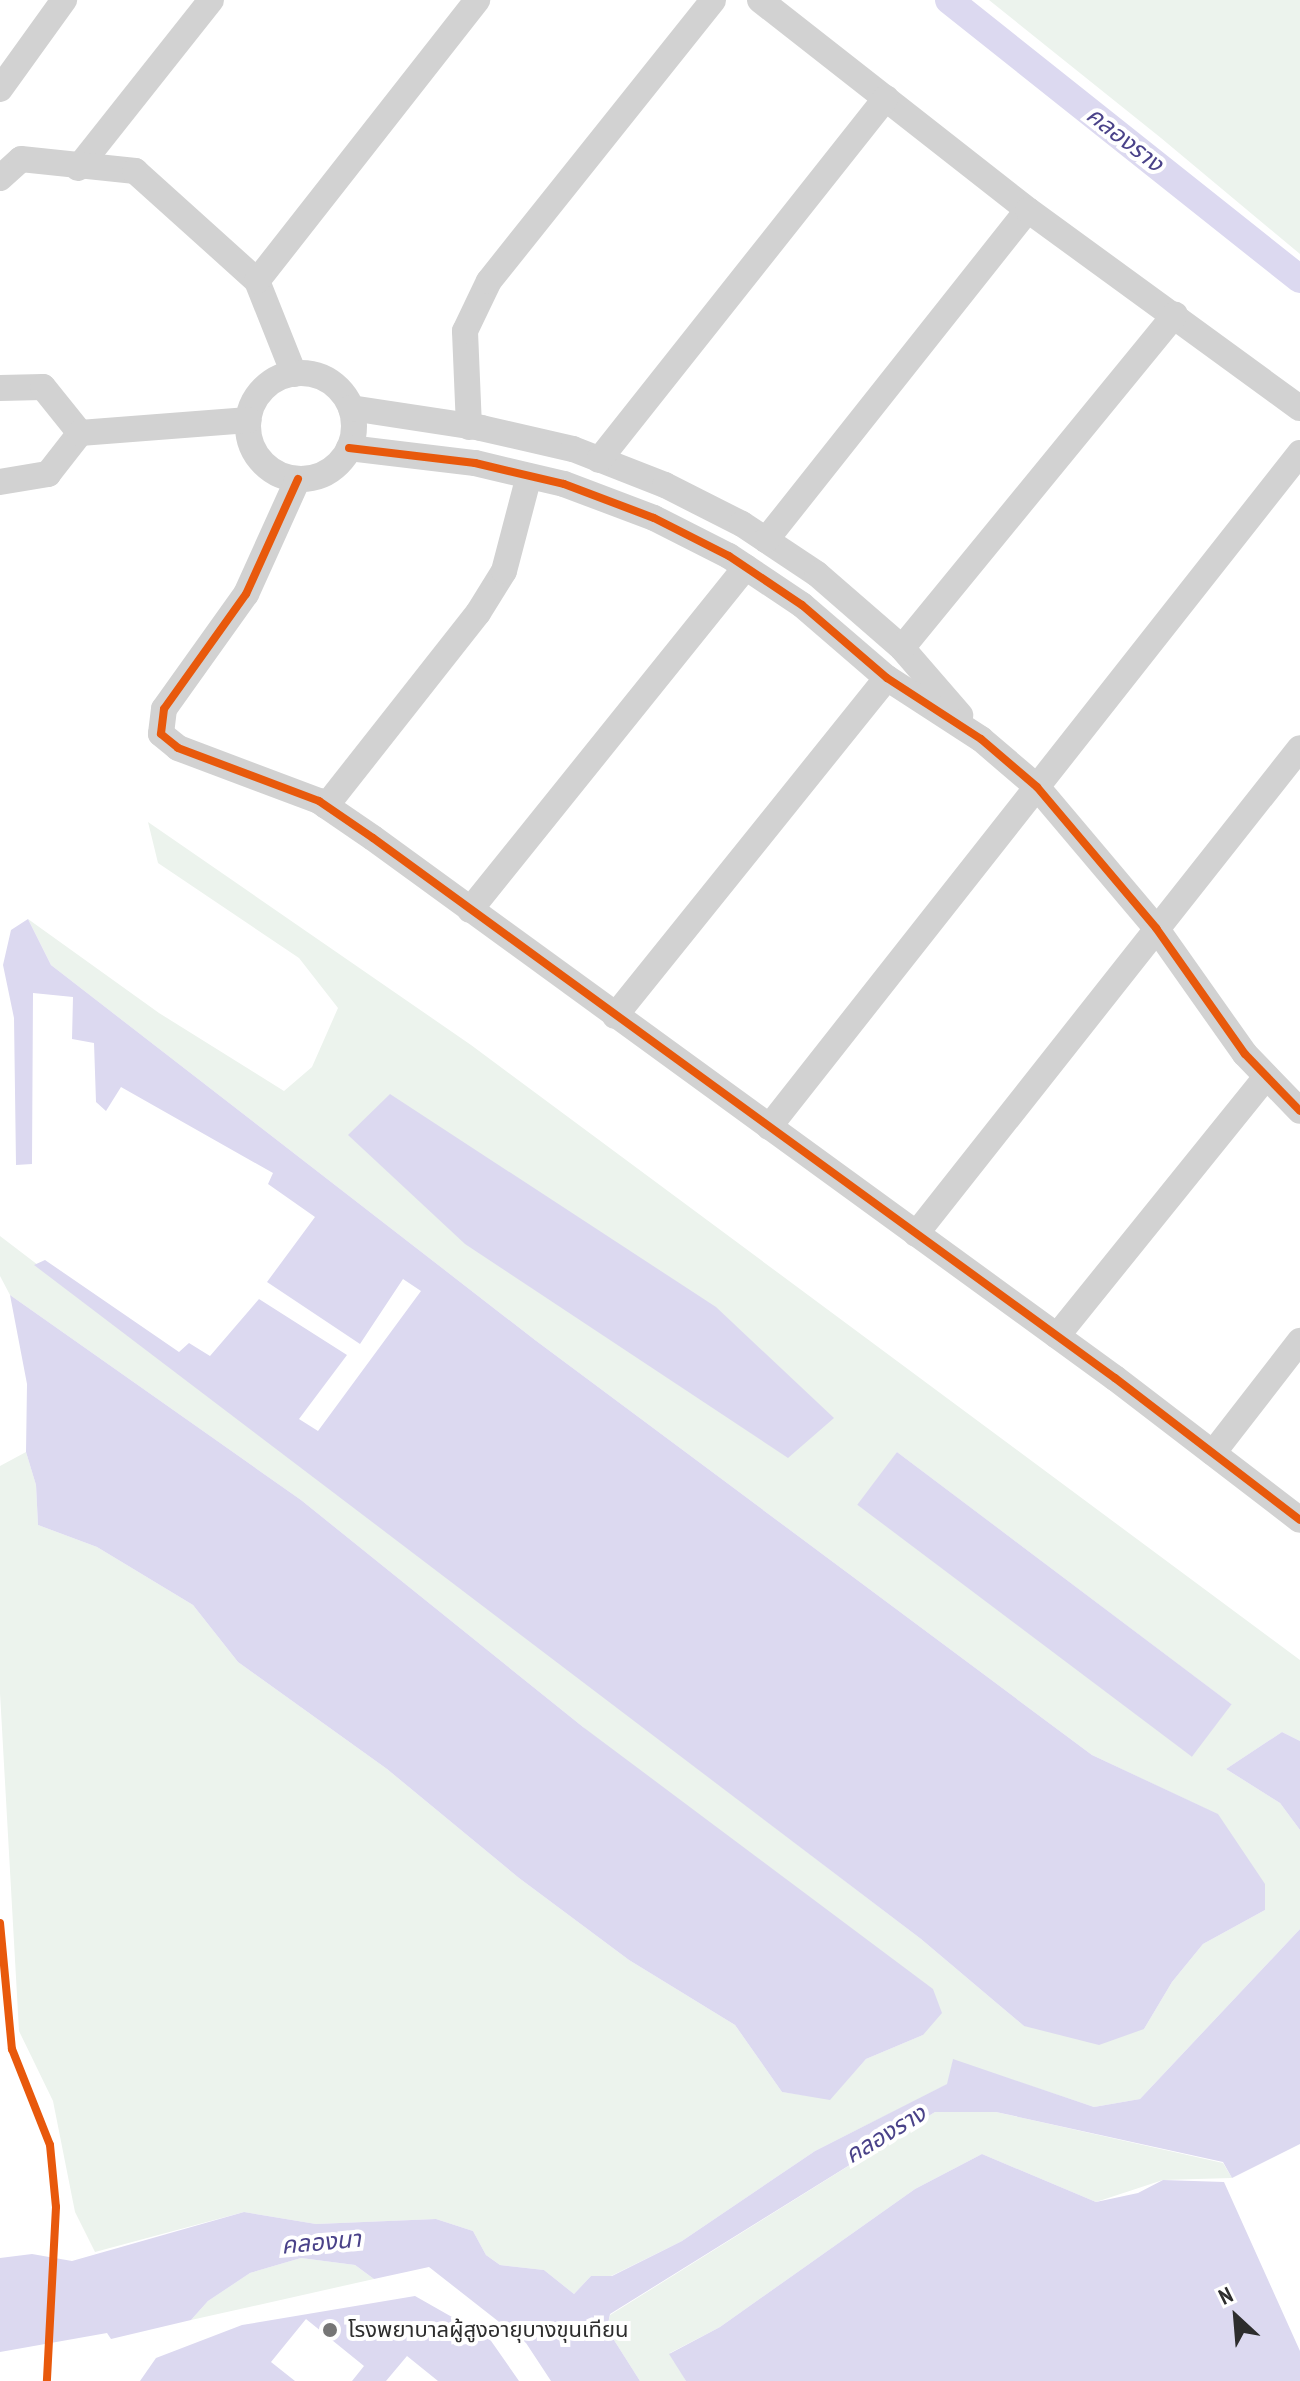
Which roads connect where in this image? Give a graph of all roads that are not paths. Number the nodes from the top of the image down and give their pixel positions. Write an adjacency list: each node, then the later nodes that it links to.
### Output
1 (64, 0): 6 (street)
2 (211, 0): 8 (street)
3 (477, 0): 11 (street)
4 (713, 0): 18 (street)
5 (760, 0): 7 (street)
6 (0, 89)
7 (886, 98): 10 (street); 22 (street)
8 (78, 168): 9 (street); 11 (street)
9 (0, 178)
10 (1028, 210): 12 (street); 26 (street)
11 (257, 281): 13 (street)
12 (1175, 315): 16 (street); 28 (street)
13 (294, 374): 15 (street); 17 (street)
14 (0, 388): 19 (street)
15 (351, 408): 18 (street); 20 (street)
16 (1300, 408)
17 (248, 420): 19 (street); 24 (street)
18 (469, 427): 22 (street)
19 (80, 433): 25 (street)
20 (349, 448): 23 (street); 24 (street)
21 (1300, 453): 32 (street)
22 (599, 460): 26 (street)
23 (529, 476): 27 (street); 33 (street)
24 (298, 479): 33 (street)
25 (0, 482)
26 (766, 540): 28 (street)
27 (746, 567): 29 (street); 34 (street)
28 (902, 648): 30 (street)
29 (887, 678): 30 (street); 36 (street)
30 (981, 739): 32 (street)
31 (1300, 748): 35 (street)
32 (1037, 787): 35 (street); 39 (street)
33 (326, 806): 34 (street)
34 (470, 910): 36 (street)
35 (1156, 928): 37 (street); 40 (street)
36 (615, 1016): 39 (street)
37 (1266, 1077): 38 (street); 41 (street)
38 (1300, 1111)
39 (769, 1127): 40 (street)
40 (916, 1234): 41 (street)
41 (1057, 1336): 43 (street)
42 (1300, 1341): 43 (street)
43 (1213, 1453): 44 (street)
44 (1300, 1520)

